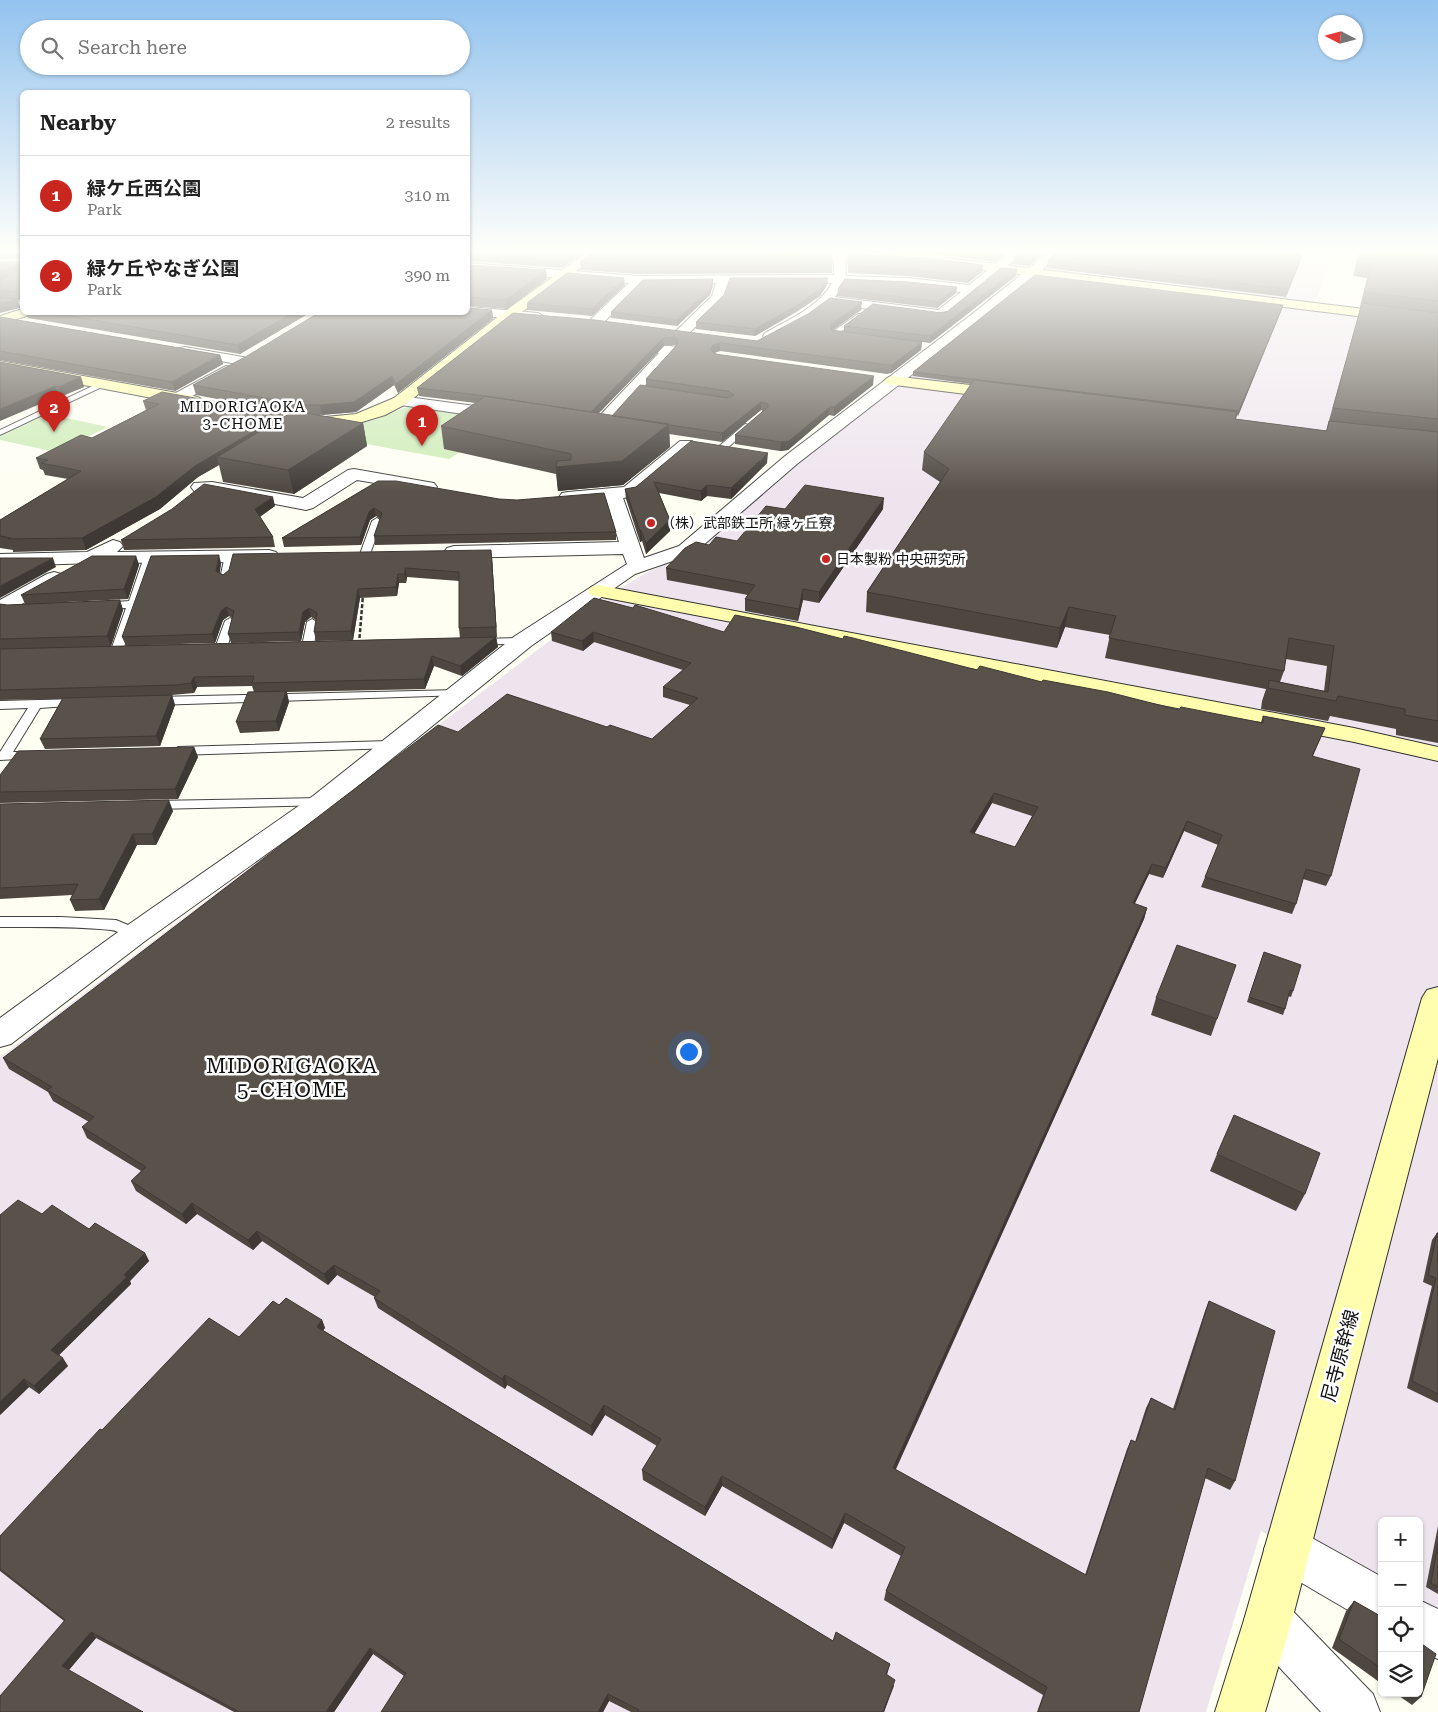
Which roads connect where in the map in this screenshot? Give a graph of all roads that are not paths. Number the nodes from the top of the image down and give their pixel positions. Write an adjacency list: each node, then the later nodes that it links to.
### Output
1 (485, 333): 18 (street)
2 (682, 333): 6 (street)
3 (774, 333): 9 (street)
4 (835, 333): 7 (lane)
5 (954, 333): 14 (street)
6 (698, 335)
7 (851, 338)
8 (607, 342): 11 (street)
9 (757, 343)
10 (176, 349): 17 (street)
11 (670, 350): 12 (street); 24 (street)
12 (721, 357)
13 (0, 365): 15 (street)
14 (883, 379): 16 (street); 42 (street)
15 (104, 384): 17 (street); 25 (lane)
16 (1019, 396)
17 (178, 398): 19 (street)
18 (400, 401): 20 (street); 22 (street)
19 (210, 405)
20 (519, 417)
21 (757, 419): 29 (lane)
22 (300, 424)
23 (576, 427): 24 (street)
24 (595, 430): 26 (street)
25 (0, 433)
26 (613, 433)
27 (668, 442): 28 (street)
28 (686, 445): 29 (street); 33 (street)
29 (720, 450): 30 (street)
30 (738, 452)
31 (222, 473): 32 (street)
32 (442, 490)
33 (613, 494): 34 (street); 42 (street)
34 (547, 499)
35 (376, 521): 38 (lane)
36 (130, 536): 43 (street)
37 (432, 552): 42 (street)
38 (366, 554)
39 (288, 555): 40 (street)
40 (228, 556): 41 (street); 45 (lane)
41 (149, 557): 43 (street); 47 (lane)
42 (635, 557): 46 (street)
43 (91, 558): 44 (street); 49 (street)
44 (0, 560)
45 (225, 579)
46 (598, 590): 52 (street); 64 (street)
47 (134, 604): 48 (lane); 56 (lane)
48 (96, 606)
49 (8, 607)
50 (230, 621): 55 (lane)
51 (312, 622): 54 (lane)
52 (523, 641): 53 (lane); 57 (street)
53 (465, 642)
54 (359, 644)
55 (221, 648)
56 (116, 650)
57 (459, 693): 58 (lane); 62 (street)
58 (144, 701)
59 (85, 702): 60 (lane)
60 (36, 704): 61 (lane); 66 (lane)
61 (0, 705)
62 (391, 745): 63 (lane); 67 (street)
63 (162, 751)
64 (1438, 754)
65 (43, 755): 66 (lane)
66 (2, 756)
67 (322, 802): 68 (lane); 70 (street)
68 (137, 806)
69 (0, 922): 70 (lane)
70 (135, 934): 72 (street)
71 (1438, 998): 73 (street, 尼寺原幹線)
72 (0, 1035)
73 (1287, 1549): 74 (street); 75 (street, 尼寺原幹線)
74 (1378, 1601)
75 (1268, 1620): 78 (street, 尼寺原幹線); 79 (street)
76 (1423, 1626): 77 (street)
77 (1438, 1635)
78 (1240, 1712)
79 (1355, 1712)

